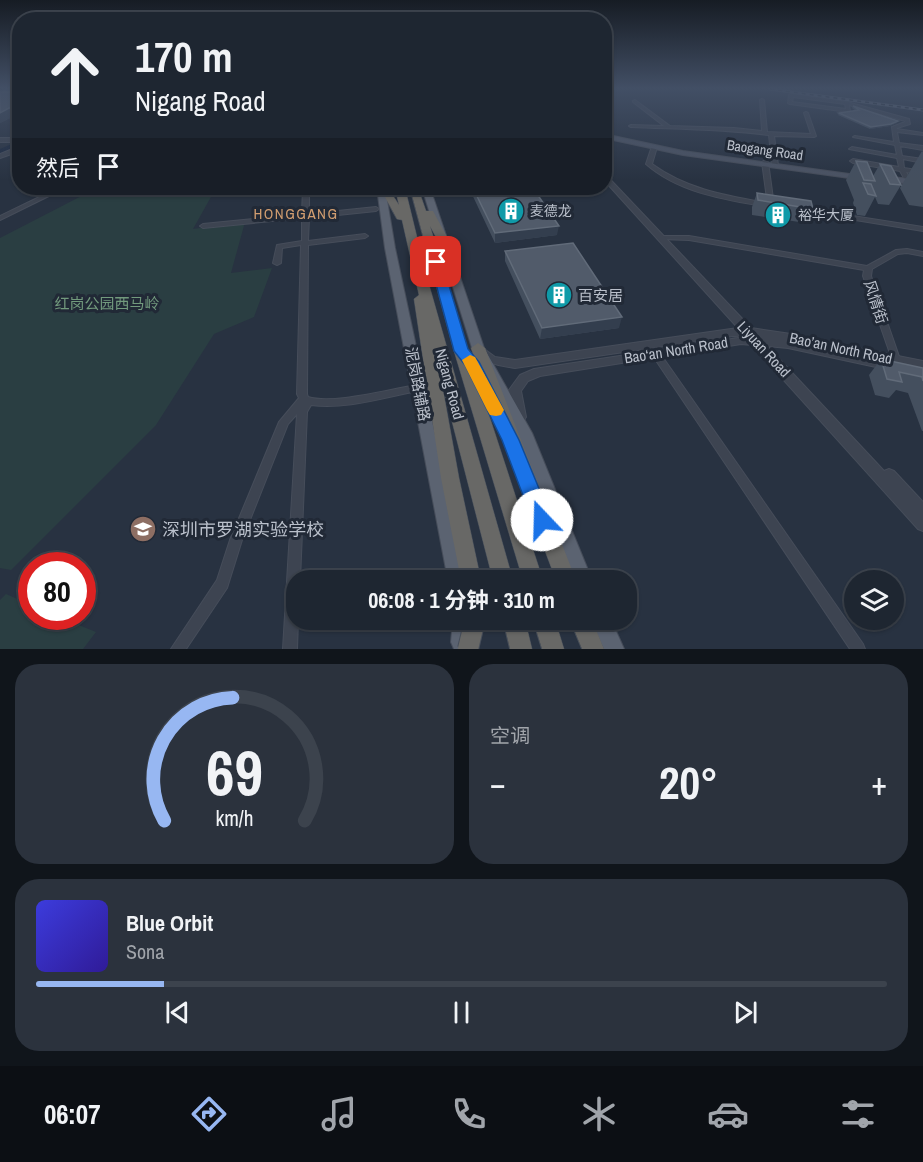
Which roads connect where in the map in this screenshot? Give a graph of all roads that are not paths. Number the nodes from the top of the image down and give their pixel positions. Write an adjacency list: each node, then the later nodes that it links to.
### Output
1 (659, 119): 6 (street)
2 (765, 119): 8 (street)
3 (808, 119): 8 (street)
4 (905, 119): 7 (street)
5 (631, 126): 6 (street)
6 (670, 128): 8 (street)
7 (895, 129): 9 (street); 13 (street)
8 (768, 134): 20 (street)
9 (923, 134)
10 (612, 137): 20 (main road, Baogang Road)
11 (612, 137): 14 (main road, Baogang Road)
12 (855, 137): 13 (street)
13 (897, 144): 15 (street); 17 (street)
14 (654, 147): 20 (main road, Baogang Road); 34 (street)
15 (923, 148)
16 (852, 149): 17 (street)
17 (899, 157): 19 (street); 21 (street)
18 (853, 161): 21 (street)
19 (923, 161)
20 (770, 164): 24 (main road, Baogang Road); 26 (main road, Baogang Road); 34 (street)
21 (902, 170): 22 (street); 24 (street)
22 (923, 173)
23 (612, 178): 44 (street, Liyuan Road)
24 (908, 181): 26 (main road, Baogang Road)
25 (612, 183): 44 (street, Liyuan Road)
26 (923, 184)
27 (48, 195): 39 (street)
28 (306, 195): 38 (street)
29 (383, 195): 54 (main road, 泥岗路辅路)
30 (387, 195): 41 (highway)
31 (402, 195): 41 (highway, Nigang Road)
32 (420, 195): 52 (highway, Nigang Road)
33 (421, 195): 51 (main road)
34 (771, 206): 35 (street)
35 (782, 207)
36 (376, 209): 38 (street)
37 (794, 209): 42 (street)
38 (305, 216): 40 (street); 45 (street)
39 (0, 218)
40 (203, 226)
41 (409, 226): 49 (highway, Nigang Road)
42 (923, 229)
43 (365, 236): 45 (street)
44 (664, 237): 48 (street); 50 (street, Liyuan Road)
45 (304, 243): 47 (street); 59 (street)
46 (923, 254): 48 (street)
47 (277, 263)
48 (868, 268): 55 (street, 风情街)
49 (420, 274): 61 (highway); 66 (highway, Nigang Road)
50 (754, 337): 51 (street); 53 (street, Bao‘an North Road); 55 (street, Bao‘an North Road); 62 (street, Liyuan Road); 63 (street, Liyuan Road)
51 (478, 348): 60 (main road)
52 (461, 351): 60 (highway); 67 (highway, Nigang Road)
53 (656, 354): 60 (street, Bao‘an North Road); 80 (street)
54 (412, 357): 58 (main road, 泥岗路辅路); 61 (main road)
55 (898, 364): 56 (street, Bao’an North Road); 57 (street, Bao‘an North Road)
56 (923, 365)
57 (923, 373)
58 (418, 388): 59 (street); 64 (main road, 泥岗路辅路)
59 (306, 400): 74 (street); 75 (street)
60 (518, 436): 68 (highway); 69 (main road)
61 (450, 478): 65 (highway)
62 (923, 512)
63 (923, 524)
64 (456, 570)
65 (469, 570)
66 (500, 570)
67 (530, 570)
68 (563, 570)
69 (579, 570)
70 (516, 630): 77 (highway)
71 (547, 630): 78 (highway)
72 (591, 630): 79 (main road)
73 (469, 631): 76 (main road)
74 (178, 649)
75 (290, 649)
76 (459, 649)
77 (521, 649)
78 (553, 649)
79 (614, 649)
80 (858, 649)

